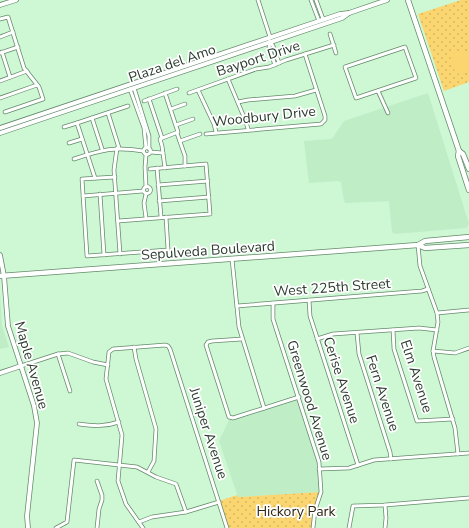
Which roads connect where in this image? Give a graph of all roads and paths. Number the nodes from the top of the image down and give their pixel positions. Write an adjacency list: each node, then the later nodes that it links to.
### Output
1 (16, 0): 7 (main road)
2 (258, 0): 13 (street)
3 (311, 0): 9 (street)
4 (316, 0): 9 (street)
5 (387, 0): 9 (main road, Plaza del Amo)
6 (408, 0): 64 (main road)
7 (0, 5)
8 (0, 19): 10 (street)
9 (322, 21): 13 (main road, Plaza del Amo)
10 (13, 32): 12 (street); 15 (street)
11 (330, 34): 14 (street)
12 (0, 36)
13 (270, 38): 19 (street); 20 (street); 27 (main road, Plaza del Amo)
14 (334, 45): 17 (street); 18 (street, Bayport Drive)
15 (18, 47): 16 (street); 22 (street)
16 (1, 53): 23 (street)
17 (336, 53)
18 (305, 54): 21 (street, Bayport Drive); 30 (street)
19 (276, 55): 20 (street); 21 (street)
20 (272, 56): 21 (street)
21 (277, 64): 24 (street, Bayport Drive)
22 (27, 71): 23 (street); 26 (street)
23 (10, 77): 25 (street)
24 (228, 79): 29 (street, Bayport Drive); 37 (street)
25 (0, 81)
26 (37, 85): 34 (street); 41 (street)
27 (131, 86): 42 (main road, Plaza del Amo); 63 (street)
28 (177, 89): 32 (street)
29 (198, 90): 33 (street, Bayport Drive); 52 (street)
30 (316, 90): 37 (street); 51 (street, Woodbury Drive)
31 (378, 91): 31 (street); 44 (street)
32 (165, 93): 35 (street); 40 (street)
33 (189, 93)
34 (0, 98)
35 (149, 99): 36 (street); 57 (street)
36 (144, 100)
37 (238, 102): 51 (street)
38 (185, 104): 40 (street)
39 (128, 106): 43 (street)
40 (170, 109): 48 (street)
41 (4, 112)
42 (54, 113): 49 (main road, Plaza del Amo); 53 (main road, Plaza del Amo)
43 (108, 113): 45 (street); 61 (street)
44 (388, 113)
45 (92, 118): 47 (street); 62 (street)
46 (193, 119): 48 (street)
47 (77, 123): 50 (street); 58 (street)
48 (176, 124): 54 (street)
49 (0, 128)
50 (64, 128)
51 (248, 129): 52 (street, Woodbury Drive)
52 (216, 132): 56 (street, Woodbury Drive)
53 (0, 133)
54 (177, 133): 57 (street); 59 (street)
55 (200, 134): 59 (street)
56 (206, 134)
57 (162, 138): 65 (street)
58 (82, 139): 60 (street); 66 (street)
59 (180, 141): 68 (street)
60 (69, 143)
61 (118, 148): 62 (street); 63 (street); 73 (street)
62 (102, 149): 66 (street)
63 (147, 150): 65 (street); 76 (street)
64 (459, 151): 72 (main road); 79 (main road)
65 (163, 153): 70 (street)
66 (88, 154): 67 (street); 74 (street)
67 (74, 159)
68 (185, 166): 70 (street); 75 (street)
69 (157, 168): 70 (street); 71 (street); 77 (street)
70 (165, 168)
71 (150, 169)
72 (469, 169)
73 (115, 177): 74 (street); 81 (street)
74 (95, 178): 84 (street)
75 (208, 181): 77 (street); 85 (street)
76 (146, 187): 78 (street); 80 (street)
77 (158, 187): 78 (street); 86 (street)
78 (150, 190): 83 (street)
79 (469, 190)
80 (143, 191): 81 (street); 83 (street)
81 (116, 193): 82 (street); 90 (street)
82 (100, 194): 84 (street); 96 (street)
83 (146, 194): 89 (street)
84 (83, 196): 96 (street)
85 (209, 197): 86 (street); 88 (street)
86 (159, 201): 87 (street)
87 (161, 217): 88 (street); 89 (street)
88 (166, 217): 94 (street)
89 (146, 218): 90 (street)
90 (118, 221): 94 (street)
91 (469, 237): 92 (main road, Sepulveda Boulevard)
92 (418, 245): 93 (main road, Sepulveda Boulevard); 97 (main road, Sepulveda Boulevard); 99 (street)
93 (469, 245)
94 (120, 254): 96 (street)
95 (0, 255): 98 (main road, Maple Avenue)
96 (104, 255)
97 (232, 259): 98 (main road, Sepulveda Boulevard); 102 (street)
98 (2, 276): 115 (main road, Maple Avenue)
99 (428, 289): 100 (street, West 225th Street); 104 (street)
100 (309, 300): 101 (street, West 225th Street); 109 (street, Cerise Avenue)
101 (273, 303): 102 (street, West 225th Street); 118 (street, Greenwood Avenue)
102 (237, 306): 108 (street)
103 (469, 310): 104 (street)
104 (438, 312): 106 (street)
105 (392, 330): 106 (street); 107 (street); 120 (street, Elm Avenue)
106 (437, 330): 112 (street)
107 (357, 333): 109 (street); 125 (street, Fern Avenue)
108 (242, 339): 119 (street); 119 (street)
109 (317, 339): 127 (street, Cerise Avenue)
110 (134, 347): 114 (street); 129 (street); 132 (street, Juniper Avenue)
111 (469, 348): 112 (street)
112 (433, 351): 120 (street)
113 (58, 354): 114 (street); 115 (street); 117 (street)
114 (108, 364): 121 (street)
115 (21, 366): 116 (main road); 136 (main road, Maple Avenue)
116 (0, 373)
117 (70, 391)
118 (299, 397): 119 (street); 128 (street, Greenwood Avenue)
119 (264, 408)
120 (453, 419): 124 (street)
121 (119, 422): 122 (street); 126 (street)
122 (79, 424)
123 (469, 453): 124 (street)
124 (458, 454): 125 (street)
125 (391, 459): 127 (street)
126 (120, 465): 129 (street); 135 (street); 137 (street)
127 (358, 465): 128 (street)
128 (319, 469): 141 (street, Greenwood Avenue)
129 (148, 472): 134 (street)
130 (97, 481): 138 (street)
131 (469, 498): 133 (street)
132 (219, 502): 134 (street); 140 (street, Juniper Avenue)
133 (385, 505): 142 (street); 143 (street)
134 (186, 512): 135 (street)
135 (139, 522): 139 (street)
136 (28, 528)
137 (56, 528)
138 (97, 528)
139 (143, 528)
140 (228, 528)
141 (313, 528)
142 (349, 528)
143 (385, 528)

